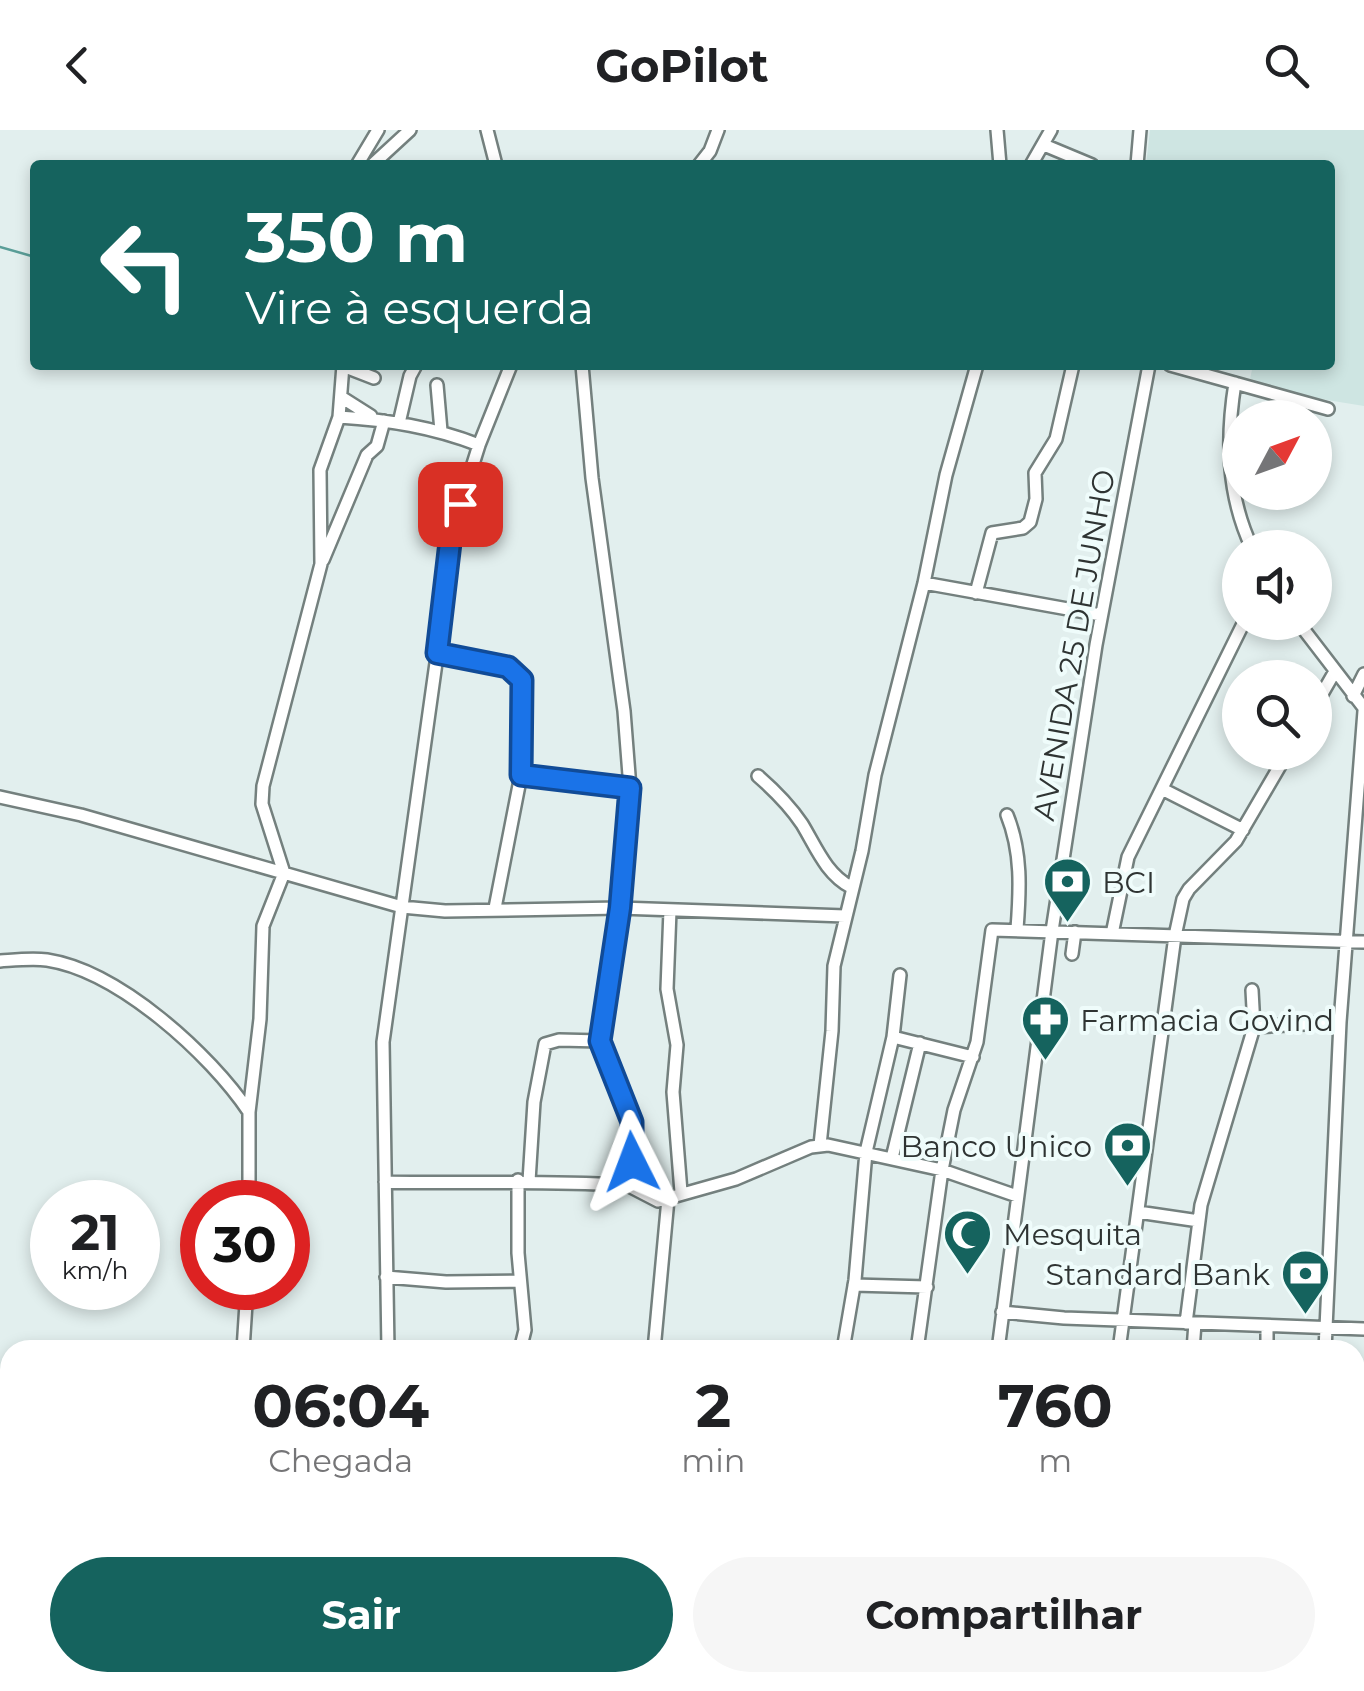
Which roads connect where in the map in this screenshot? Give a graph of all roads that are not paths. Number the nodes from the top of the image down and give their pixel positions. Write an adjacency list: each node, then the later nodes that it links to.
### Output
1 (378, 130): 10 (street)
2 (410, 130): 9 (street)
3 (487, 130): 13 (street)
4 (718, 130): 14 (street)
5 (997, 130): 15 (street)
6 (1051, 130): 8 (street)
7 (1140, 130): 18 (street)
8 (1044, 145): 16 (street); 17 (street)
9 (395, 146): 11 (street); 12 (street)
10 (359, 160)
11 (378, 160)
12 (394, 160)
13 (495, 160)
14 (703, 160)
15 (1000, 160)
16 (1034, 160)
17 (1080, 160)
18 (1138, 160)
19 (345, 370): 31 (street)
20 (355, 370): 28 (street)
21 (411, 370): 35 (street)
22 (509, 370): 37 (street)
23 (580, 370): 54 (street)
24 (976, 370): 40 (street)
25 (1072, 370): 41 (street)
26 (1148, 370): 42 (street, AVENIDA 25 DE JUNHO)
27 (1188, 370): 29 (street)
28 (374, 378)
29 (1236, 383): 32 (street); 38 (street)
30 (436, 386): 36 (street)
31 (341, 397): 33 (street); 34 (street)
32 (1296, 400)
33 (338, 417): 34 (street); 39 (street)
34 (378, 419): 35 (street); 39 (street)
35 (399, 423): 36 (street)
36 (442, 431): 37 (street)
37 (479, 445): 45 (street)
38 (1246, 530)
39 (321, 564): 59 (street)
40 (924, 583): 41 (street); 60 (street)
41 (976, 592): 42 (street)
42 (1101, 615): 67 (street, AVENIDA 25 DE JUNHO)
43 (1235, 640): 55 (street)
44 (1311, 640): 46 (street)
45 (437, 653): 52 (street); 61 (street)
46 (1334, 673): 48 (street); 49 (street)
47 (1364, 674): 49 (street)
48 (1332, 676)
49 (1353, 696): 50 (street)
50 (1364, 710): 71 (street)
51 (1278, 770): 58 (street)
52 (521, 775): 54 (street); 62 (street)
53 (758, 776): 60 (street)
54 (630, 788): 63 (street)
55 (1162, 789): 58 (street); 69 (street)
56 (0, 798): 59 (street)
57 (1007, 816): 66 (street)
58 (1243, 830): 70 (street)
59 (284, 873): 61 (street); 83 (street)
60 (851, 887): 65 (street)
61 (402, 907): 62 (street); 90 (street)
62 (495, 908): 63 (street)
63 (620, 908): 64 (street); 80 (street)
64 (670, 910): 65 (street); 92 (street)
65 (845, 916): 84 (street)
66 (1017, 929): 67 (street); 82 (street)
67 (1052, 930): 68 (street); 93 (street, AVENIDA 25 DE JUNHO)
68 (1075, 932): 69 (street); 73 (street)
69 (1112, 934): 70 (street)
70 (1175, 936): 71 (street); 95 (street)
71 (1346, 942): 72 (street); 77 (street)
72 (1364, 942)
73 (1072, 954)
74 (0, 961): 83 (street)
75 (900, 975): 79 (street)
76 (1252, 990): 78 (street)
77 (1340, 1022): 78 (street); 106 (street)
78 (1254, 1028): 96 (street)
79 (893, 1036): 81 (street); 85 (street)
80 (600, 1041): 89 (street); 91 (street)
81 (920, 1044): 82 (street); 86 (street)
82 (973, 1058): 87 (street)
83 (249, 1112): 88 (street)
84 (820, 1145): 85 (street); 92 (street)
85 (866, 1152): 86 (street); 99 (street)
86 (892, 1158): 87 (street)
87 (942, 1170): 93 (street); 100 (street)
88 (249, 1180)
89 (524, 1180): 90 (street); 91 (street); 98 (street)
90 (385, 1182): 97 (street)
91 (628, 1186): 94 (street)
92 (681, 1192): 94 (street)
93 (1017, 1196): 102 (street, AVENIDA 25 DE JUNHO)
94 (668, 1200): 111 (street)
95 (1138, 1212): 96 (street); 103 (street)
96 (1199, 1221): 104 (street)
97 (386, 1277): 98 (street); 109 (street)
98 (520, 1281): 110 (street)
99 (854, 1285): 100 (street); 112 (street)
100 (927, 1287): 113 (street)
101 (245, 1310): 108 (street)
102 (1002, 1312): 103 (street); 114 (street, AVENIDA 25 DE JUNHO)
103 (1124, 1320): 104 (street); 115 (street)
104 (1190, 1323): 105 (street); 116 (street)
105 (1267, 1326): 106 (street); 117 (street)
106 (1326, 1327): 107 (street); 118 (street)
107 (1364, 1329)
108 (243, 1340)
109 (388, 1340)
110 (522, 1340)
111 (655, 1340)
112 (845, 1340)
113 (918, 1340)
114 (999, 1340)
115 (1121, 1340)
116 (1192, 1340)
117 (1267, 1340)
118 (1325, 1340)

